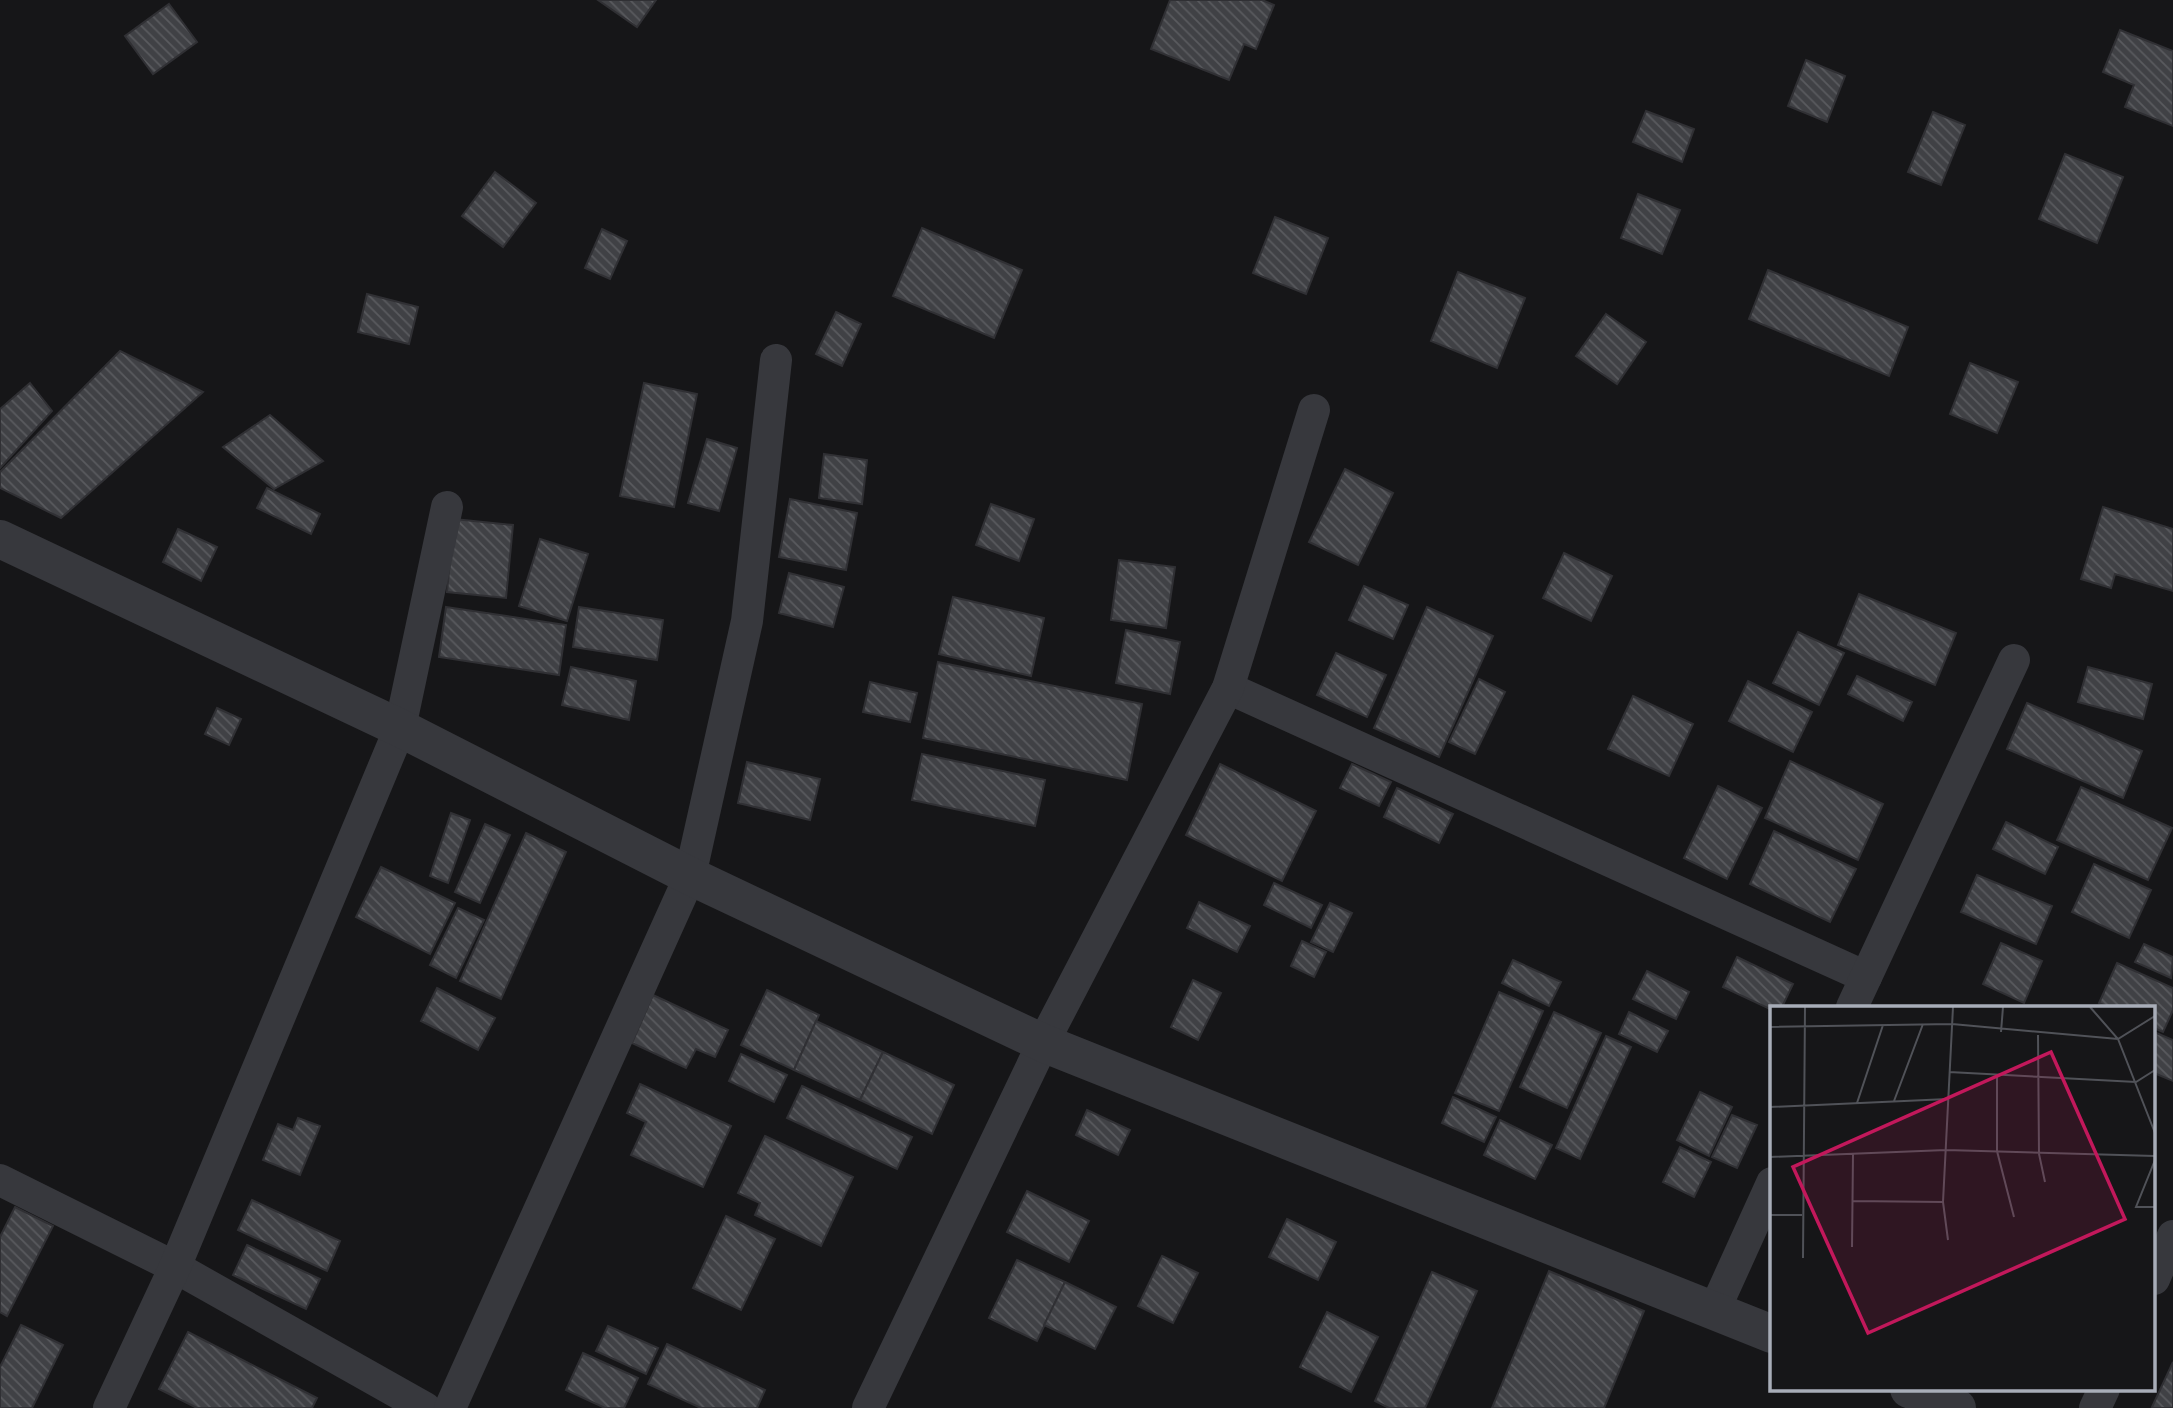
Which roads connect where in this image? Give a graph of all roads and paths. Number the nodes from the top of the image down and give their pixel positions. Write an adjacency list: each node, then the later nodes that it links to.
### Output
1 (776, 360): 8 (street)
2 (1314, 410): 6 (street)
3 (447, 506): 7 (street)
4 (0, 539): 7 (street)
5 (2014, 660): 9 (street)
6 (1228, 688): 9 (street); 11 (street)
7 (400, 728): 8 (street); 15 (street)
8 (690, 876): 11 (street); 24 (street)
9 (1866, 977): 10 (street)
10 (1852, 1006)
11 (1043, 1043): 17 (street); 21 (street)
12 (0, 1180): 15 (street)
13 (1770, 1187): 17 (street)
14 (2173, 1236): 16 (street)
15 (175, 1267): 22 (street); 23 (street)
16 (2156, 1274)
17 (1714, 1311): 18 (street)
18 (1770, 1333)
19 (1912, 1390): 25 (street)
20 (2104, 1390): 26 (street)
21 (875, 1406)
22 (109, 1408)
23 (425, 1408)
24 (450, 1408)
25 (1957, 1408)
26 (2095, 1408)

